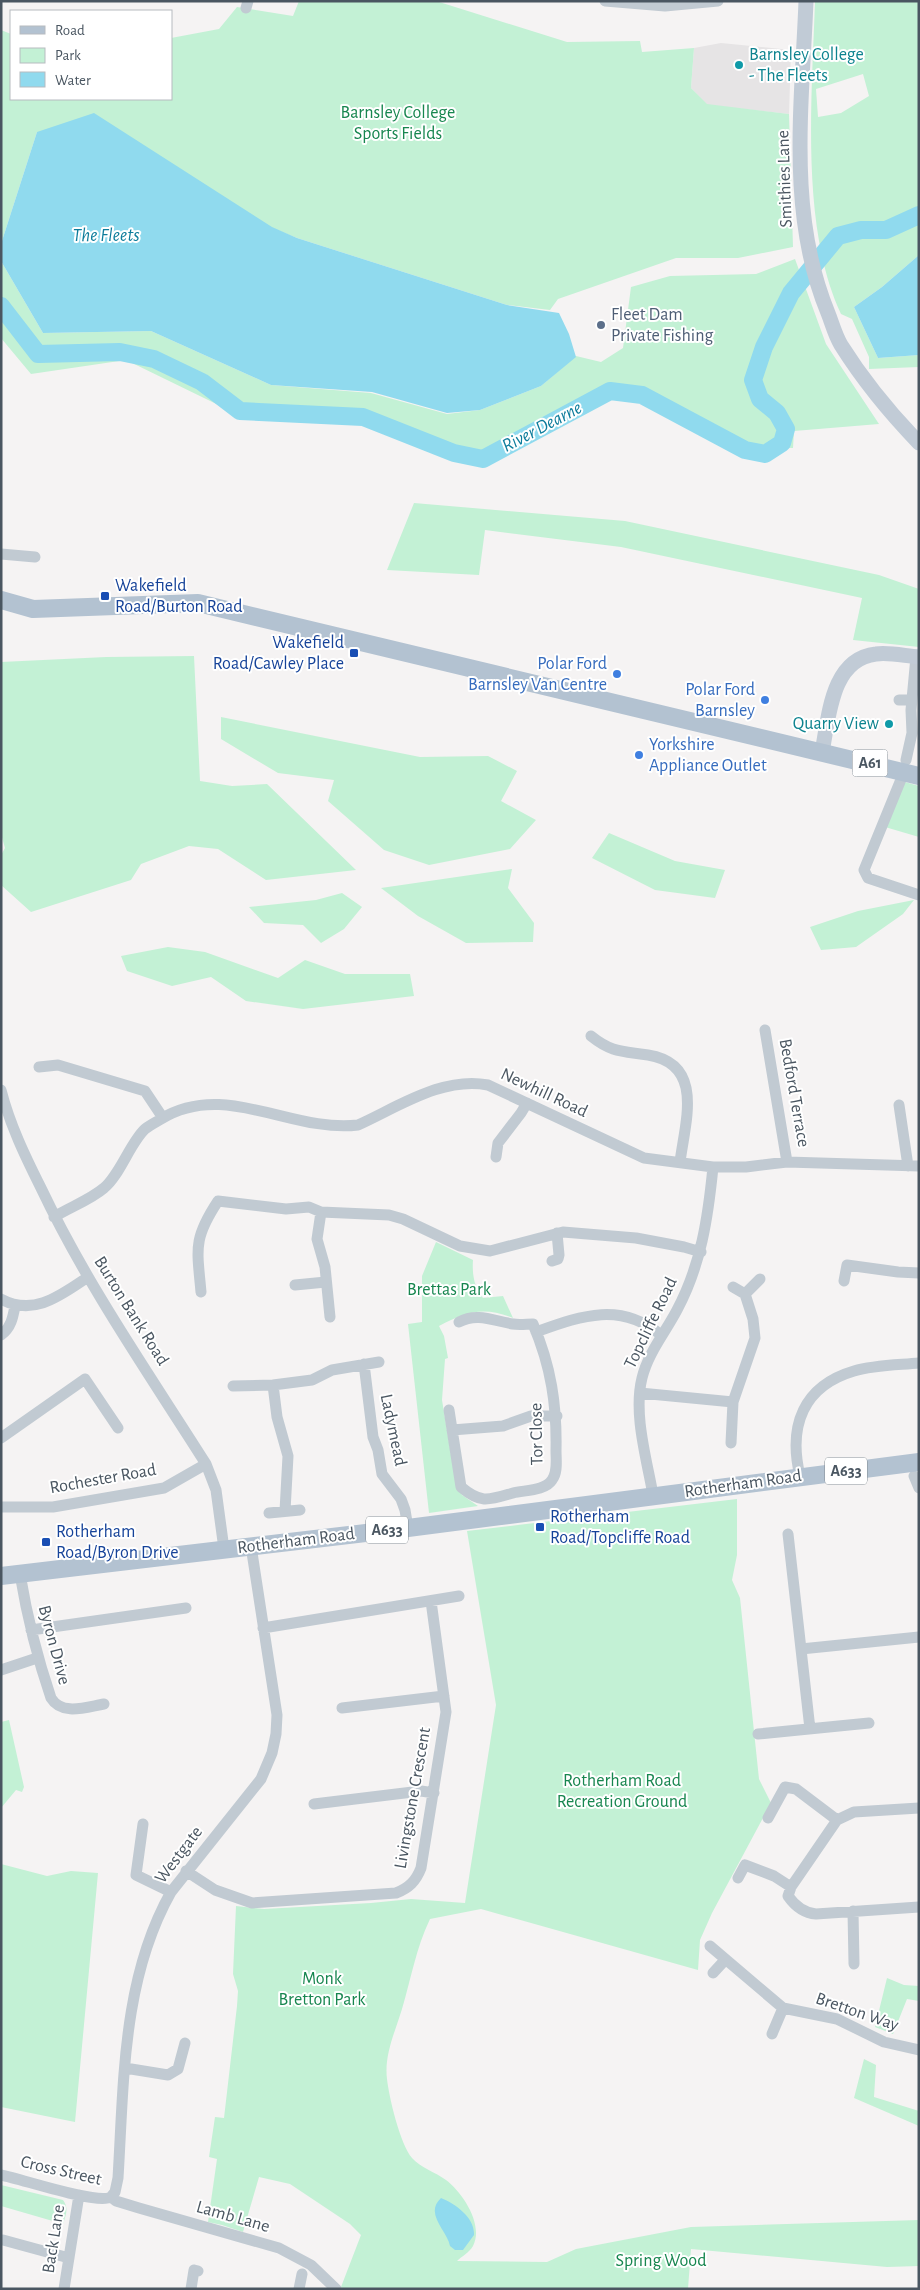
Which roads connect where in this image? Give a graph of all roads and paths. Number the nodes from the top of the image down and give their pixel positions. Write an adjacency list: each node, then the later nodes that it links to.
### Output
1 (606, 1): 2 (street)
2 (718, 1)
3 (806, 1): 4 (street, Smithies Lane)
4 (919, 443)
5 (1, 554): 6 (street)
6 (35, 557)
7 (1, 600): 8 (main road, A61)
8 (33, 609): 9 (main road, A61); 13 (main road, A61)
9 (1, 611)
10 (918, 657): 12 (street); 13 (street)
11 (899, 700): 12 (street)
12 (912, 700): 14 (street)
13 (822, 752): 14 (main road, A61)
14 (910, 769): 15 (street)
15 (918, 894)
16 (766, 1030): 25 (street, Bedford Terrace)
17 (591, 1036): 24 (street)
18 (44, 1069): 22 (street)
19 (1, 1090): 29 (street, Burton Bank Road)
20 (527, 1103): 22 (street, Newhill Road); 23 (street); 24 (street, Newhill Road)
21 (899, 1105): 26 (street)
22 (163, 1118): 29 (street, Newhill Road)
23 (496, 1157)
24 (680, 1162): 27 (street, Newhill Road)
25 (787, 1162): 26 (street, Newhill Road); 27 (street, Newhill Road)
26 (914, 1166)
27 (713, 1167): 31 (street, Topcliffe Road)
28 (321, 1212): 30 (street); 37 (street); 40 (street)
29 (54, 1217): 34 (street, Burton Bank Road)
30 (557, 1233): 31 (street); 32 (street)
31 (701, 1252): 48 (street, Topcliffe Road)
32 (552, 1261)
33 (919, 1273): 36 (street)
34 (88, 1277): 43 (street); 62 (street, Burton Bank Road)
35 (760, 1279): 41 (street)
36 (844, 1281)
37 (326, 1282): 38 (street); 44 (street)
38 (295, 1285)
39 (733, 1287): 41 (street)
40 (201, 1292)
41 (745, 1294): 55 (street)
42 (1, 1299): 43 (street)
43 (15, 1306): 47 (street)
44 (330, 1317)
45 (458, 1322): 46 (street)
46 (536, 1332): 48 (street); 57 (street, Tor Close)
47 (1, 1335)
48 (661, 1335): 54 (street, Topcliffe Road)
49 (379, 1362): 51 (street)
50 (919, 1363): 64 (street)
51 (364, 1364): 52 (street); 71 (street, Ladymead)
52 (273, 1385): 53 (street); 69 (street)
53 (233, 1386)
54 (640, 1392): 55 (street); 66 (street, Topcliffe Road)
55 (733, 1402): 61 (street)
56 (449, 1410): 59 (street, Tor Close)
57 (557, 1416): 59 (street); 59 (street, Tor Close)
58 (118, 1428): 60 (street)
59 (452, 1430)
60 (1, 1438)
61 (731, 1443)
62 (206, 1464): 67 (street, Rochester Road); 74 (street, Burton Bank Road)
63 (916, 1469): 64 (main road, Rotherham Road / A633); 65 (street)
64 (800, 1476): 66 (main road, Rotherham Road / A633)
65 (919, 1488)
66 (653, 1496): 71 (main road, Rotherham Road / A633)
67 (1, 1507)
68 (300, 1510): 69 (street)
69 (285, 1512): 70 (street)
70 (269, 1513)
71 (408, 1528): 73 (main road, Rotherham Road / A633)
72 (788, 1534): 83 (street)
73 (251, 1546): 74 (main road, Rotherham Road / A633); 80 (street, Westgate)
74 (224, 1549): 75 (main road, Rotherham Road / A633)
75 (20, 1574): 76 (main road, Rotherham Road / A633); 81 (street, Byron Drive)
76 (1, 1576)
77 (459, 1596): 78 (street)
78 (431, 1601): 80 (street); 86 (street, Livingstone Crescent)
79 (186, 1608): 81 (street)
80 (263, 1628): 100 (street, Westgate)
81 (31, 1630): 84 (street, Byron Drive)
82 (919, 1637): 83 (street)
83 (801, 1649): 90 (street)
84 (37, 1658): 85 (street); 87 (street, Byron Drive)
85 (1, 1670)
86 (444, 1696): 88 (street); 93 (street, Livingstone Crescent)
87 (104, 1704)
88 (342, 1708)
89 (869, 1723): 90 (street)
90 (810, 1729): 91 (street)
91 (758, 1734)
92 (325, 1790): 94 (street)
93 (434, 1794): 94 (street); 100 (street, Livingstone Crescent)
94 (326, 1802): 95 (street)
95 (314, 1804)
96 (919, 1808): 98 (street)
97 (768, 1818): 98 (street)
98 (837, 1820): 102 (street)
99 (143, 1824): 103 (street)
100 (186, 1871): 103 (street, Westgate)
101 (738, 1878): 102 (street)
102 (791, 1887): 105 (street)
103 (171, 1892): 114 (street, Westgate)
104 (919, 1907): 105 (street)
105 (853, 1911): 108 (street)
106 (710, 1946): 107 (street, Bretton Way)
107 (725, 1960): 109 (street); 110 (street, Bretton Way)
108 (854, 1964)
109 (713, 1973)
110 (783, 2008): 111 (street); 113 (street, Bretton Way)
111 (772, 2034)
112 (185, 2043): 114 (street)
113 (919, 2050)
114 (125, 2068): 117 (street, Westgate)
115 (1, 2175): 116 (street, Cross Street)
116 (79, 2195): 117 (street, Cross Street); 119 (street, Back Lane)
117 (111, 2197): 125 (street, Lamb Lane)
118 (3, 2240): 119 (street)
119 (69, 2258): 122 (street, Back Lane)
120 (198, 2271): 123 (street)
121 (302, 2274): 124 (street)
122 (64, 2289)
123 (190, 2289)
124 (299, 2289)
125 (336, 2289)

